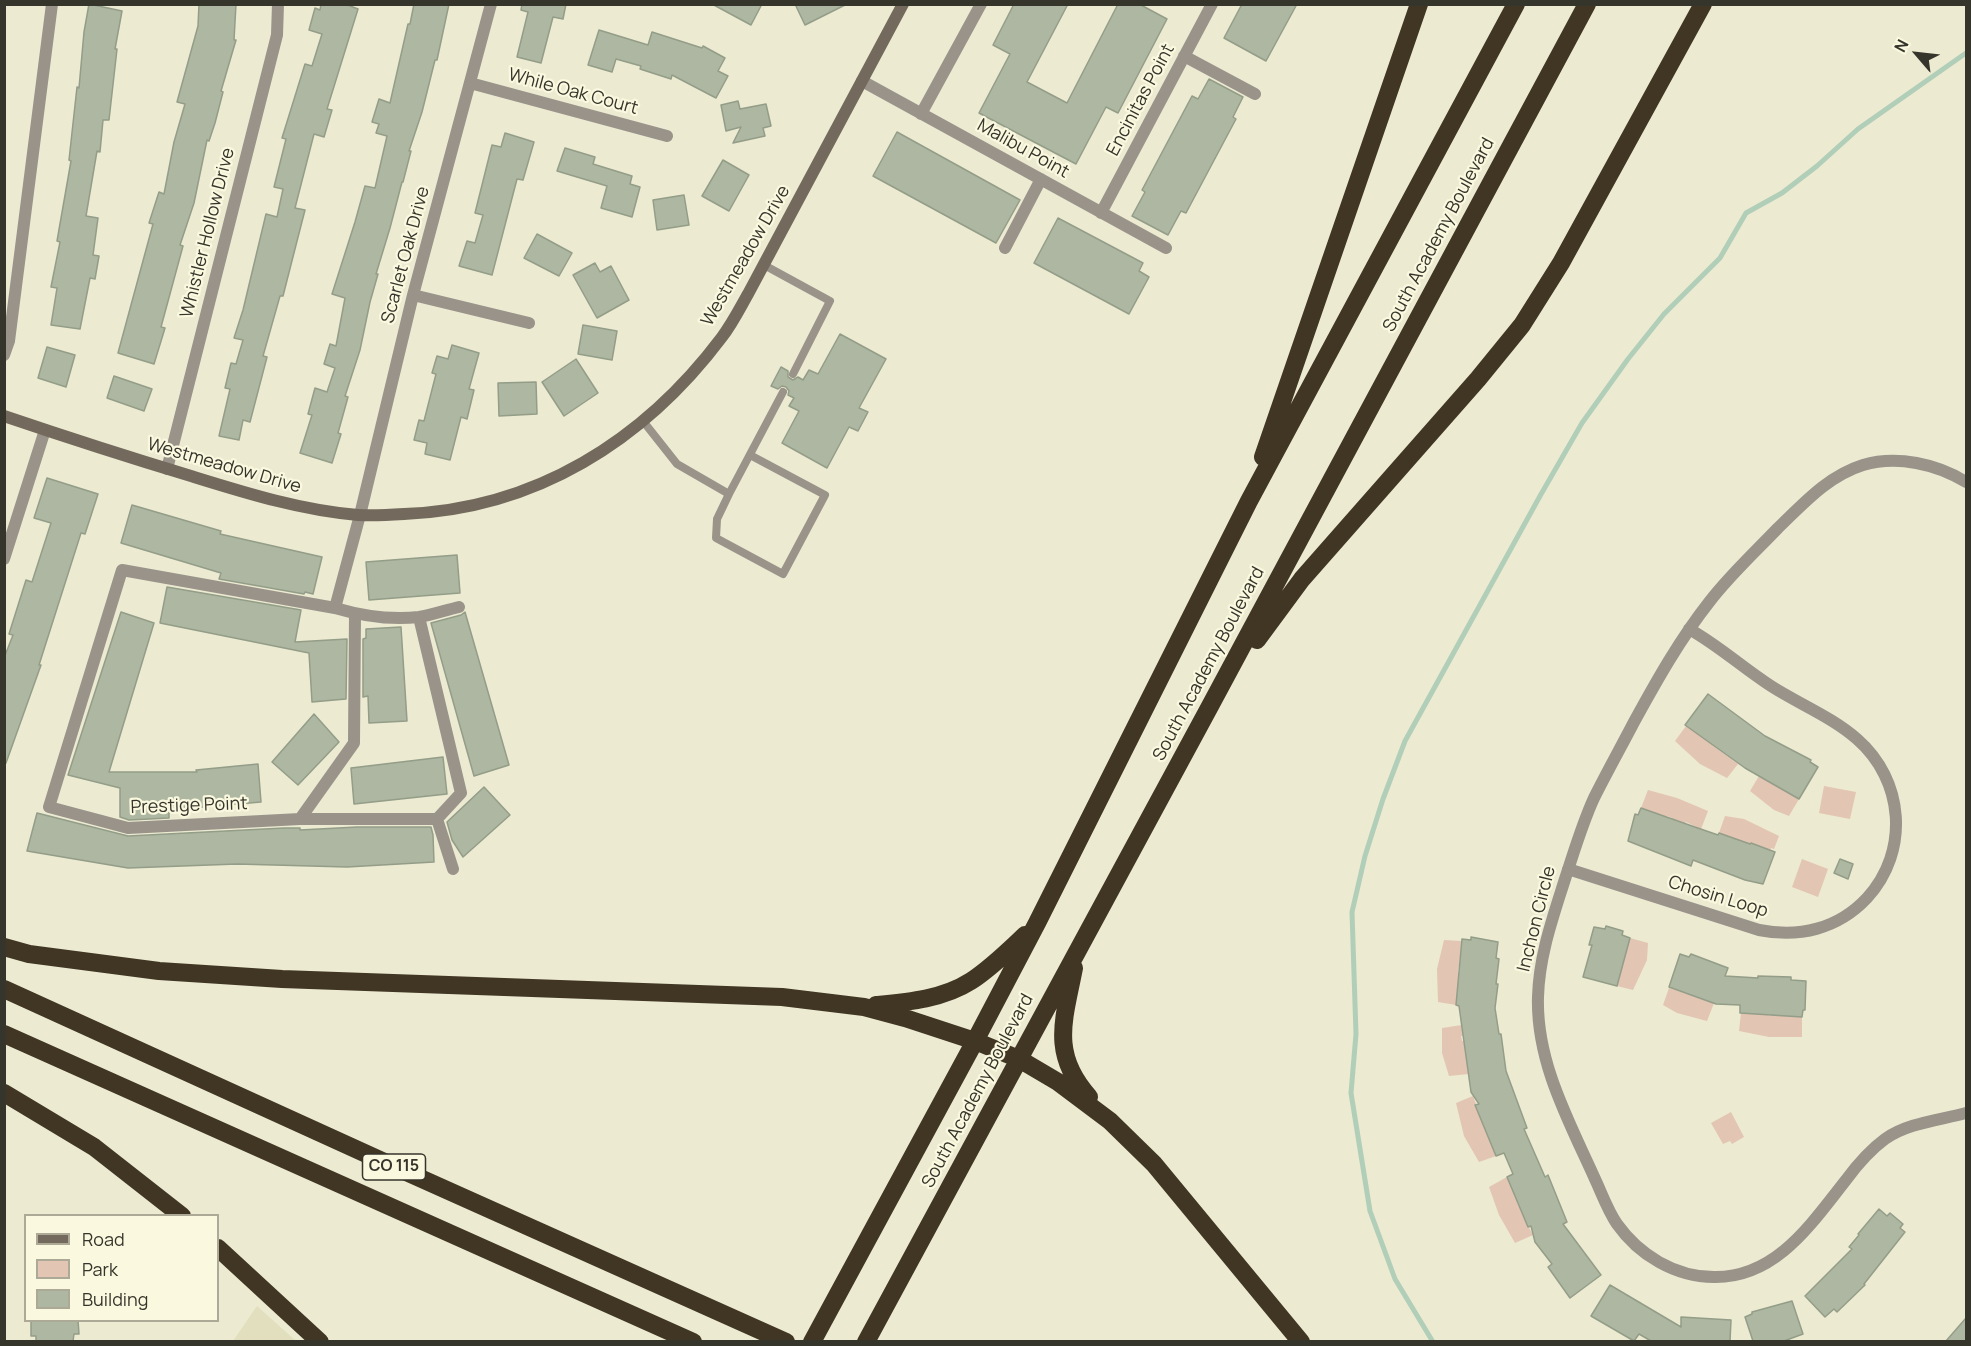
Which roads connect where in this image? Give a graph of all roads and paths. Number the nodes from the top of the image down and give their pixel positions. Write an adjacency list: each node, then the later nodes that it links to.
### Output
1 (52, 4): 24 (street)
2 (278, 4): 31 (street, Whistler Hollow Drive)
3 (491, 4): 13 (street, Scarlet Oak Drive)
4 (903, 4): 12 (street, Westmeadow Drive)
5 (981, 4): 15 (street)
6 (1212, 4): 11 (street, Encinitas Point)
7 (1419, 4): 34 (highway)
8 (1516, 4): 34 (highway, South Academy Boulevard)
9 (1587, 4): 42 (highway, South Academy Boulevard)
10 (1703, 4): 42 (highway)
11 (1184, 56): 14 (street); 18 (street, Encinitas Point)
12 (862, 81): 15 (street, Malibu Point); 21 (street, Westmeadow Drive)
13 (470, 83): 16 (street, While Oak Court); 22 (street, Scarlet Oak Drive)
14 (1255, 94)
15 (921, 114): 17 (street, Malibu Point)
16 (667, 136)
17 (1041, 179): 18 (street, Malibu Point); 19 (street)
18 (1101, 213): 20 (street, Malibu Point)
19 (1005, 248)
20 (1166, 248)
21 (764, 265): 25 (lane); 28 (street, Westmeadow Drive)
22 (413, 294): 23 (street); 35 (street, Scarlet Oak Drive)
23 (529, 323)
24 (4, 356)
25 (793, 374)
26 (783, 392): 30 (lane)
27 (4, 416): 29 (street, Westmeadow Drive)
28 (643, 421): 33 (lane); 35 (street, Westmeadow Drive)
29 (45, 430): 31 (street, Westmeadow Drive); 36 (street)
30 (750, 454): 33 (lane); 33 (lane)
31 (166, 469): 35 (street, Westmeadow Drive)
32 (1966, 482): 41 (street, Inchon Circle)
33 (729, 494)
34 (1249, 501): 47 (highway, South Academy Boulevard)
35 (360, 515): 38 (street)
36 (6, 551)
37 (459, 607): 40 (street, Prestige Point)
38 (335, 608): 39 (street, Prestige Point); 43 (street, Prestige Point)
39 (355, 614): 40 (street, Prestige Point); 43 (street)
40 (419, 617): 44 (street)
41 (1689, 629): 46 (street, Inchon Circle); 46 (street, Chosin Loop)
42 (1209, 708): 49 (highway, South Academy Boulevard)
43 (300, 819): 44 (street, Prestige Point)
44 (437, 819): 45 (street)
45 (453, 869)
46 (1568, 869): 56 (street, Inchon Circle)
47 (1037, 923): 51 (highway); 53 (highway, South Academy Boulevard)
48 (4, 947): 51 (highway)
49 (1077, 951): 54 (highway, South Academy Boulevard); 57 (highway)
50 (4, 989): 62 (highway, CO 115)
51 (864, 1007): 53 (highway)
52 (4, 1034): 61 (highway, CO 115)
53 (975, 1041): 54 (highway); 63 (highway, South Academy Boulevard)
54 (1019, 1059): 57 (highway); 64 (highway, South Academy Boulevard)
55 (4, 1093): 58 (highway)
56 (1966, 1113)
57 (1110, 1120): 65 (highway)
58 (181, 1214)
59 (219, 1249): 60 (highway)
60 (320, 1341)
61 (693, 1341)
62 (786, 1341)
63 (812, 1341)
64 (866, 1341)
65 (1301, 1341)

